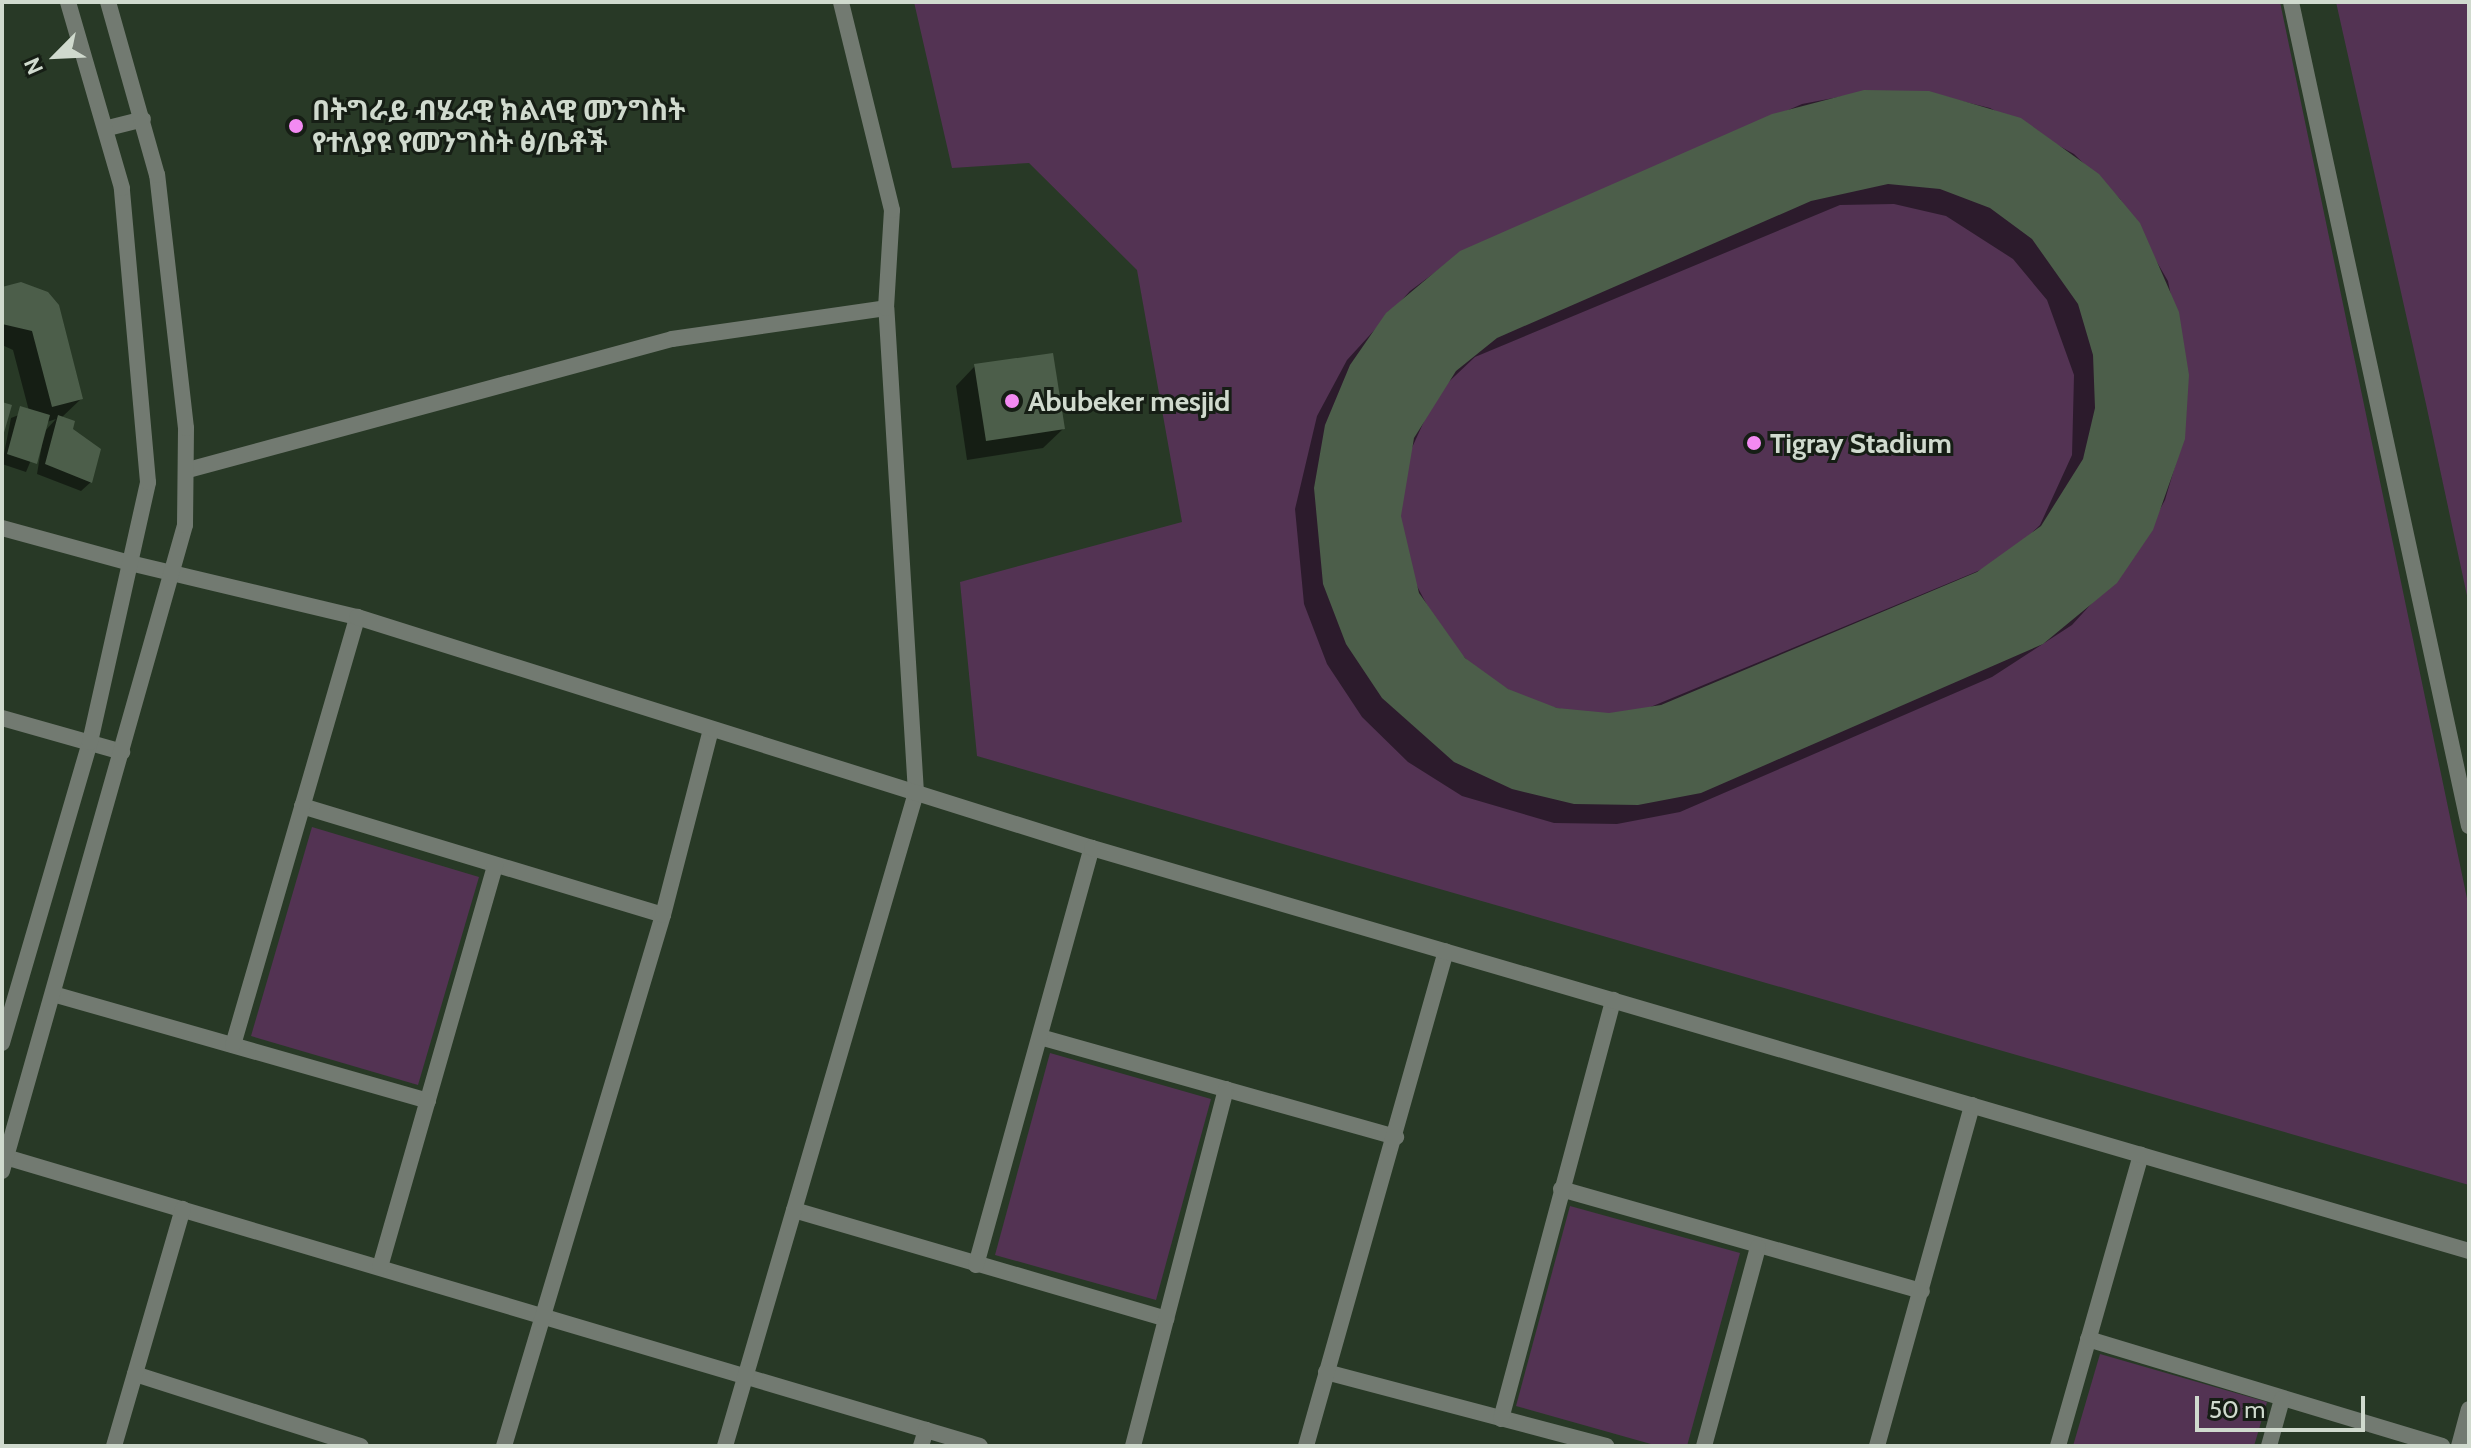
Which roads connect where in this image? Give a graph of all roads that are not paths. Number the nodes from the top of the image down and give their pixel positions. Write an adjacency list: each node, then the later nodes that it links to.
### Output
1 (68, 2): 6 (street)
2 (108, 2): 5 (street)
3 (841, 2): 7 (street)
4 (2291, 2): 19 (street)
5 (143, 119): 6 (street); 8 (street)
6 (108, 128): 10 (street)
7 (886, 308): 8 (street); 17 (street)
8 (188, 470): 11 (street)
9 (2, 528): 10 (street)
10 (134, 564): 11 (street); 15 (street)
11 (176, 568): 12 (street); 16 (street)
12 (357, 617): 14 (street); 18 (street)
13 (2, 718): 15 (street)
14 (711, 729): 17 (street); 22 (street)
15 (90, 742): 16 (street); 27 (street)
16 (122, 752): 24 (street)
17 (916, 793): 20 (street); 37 (street)
18 (302, 806): 21 (street); 28 (street)
19 (2469, 826)
20 (1092, 848): 23 (street); 26 (street)
21 (495, 865): 22 (street); 30 (street)
22 (663, 915): 43 (street)
23 (1446, 951): 25 (street); 32 (street)
24 (53, 994): 28 (street); 34 (street)
25 (1613, 1000): 31 (street); 35 (street)
26 (1040, 1037): 29 (street); 40 (street)
27 (2, 1043)
28 (233, 1045): 30 (street)
29 (1226, 1089): 32 (street); 44 (street)
30 (428, 1101): 41 (street)
31 (1972, 1105): 33 (street); 42 (street)
32 (1396, 1137): 46 (street)
33 (2141, 1155): 39 (street); 45 (street)
34 (3, 1162): 36 (street)
35 (1561, 1189): 38 (street); 51 (street)
36 (183, 1209): 41 (street); 47 (street)
37 (794, 1210): 40 (street); 48 (street)
38 (1758, 1247): 42 (street); 62 (street)
39 (2469, 1251)
40 (976, 1265): 44 (street)
41 (380, 1267): 43 (street)
42 (1922, 1291): 63 (street)
43 (546, 1317): 48 (street); 56 (street)
44 (1166, 1319): 59 (street)
45 (2088, 1339): 49 (street); 64 (street)
46 (1326, 1372): 51 (street); 60 (street)
47 (135, 1374): 53 (street); 54 (street)
48 (746, 1376): 52 (street); 57 (street)
49 (2282, 1399): 65 (street); 66 (street)
50 (2469, 1409): 67 (street)
51 (1501, 1419): 61 (street)
52 (924, 1438): 58 (street)
53 (332, 1442): 55 (street)
54 (114, 1446)
55 (361, 1446)
56 (504, 1446)
57 (725, 1446)
58 (980, 1446)
59 (1133, 1446)
60 (1306, 1446)
61 (1606, 1446)
62 (1704, 1446)
63 (1877, 1446)
64 (2058, 1446)
65 (2269, 1446)
66 (2442, 1446)
67 (2459, 1446)

